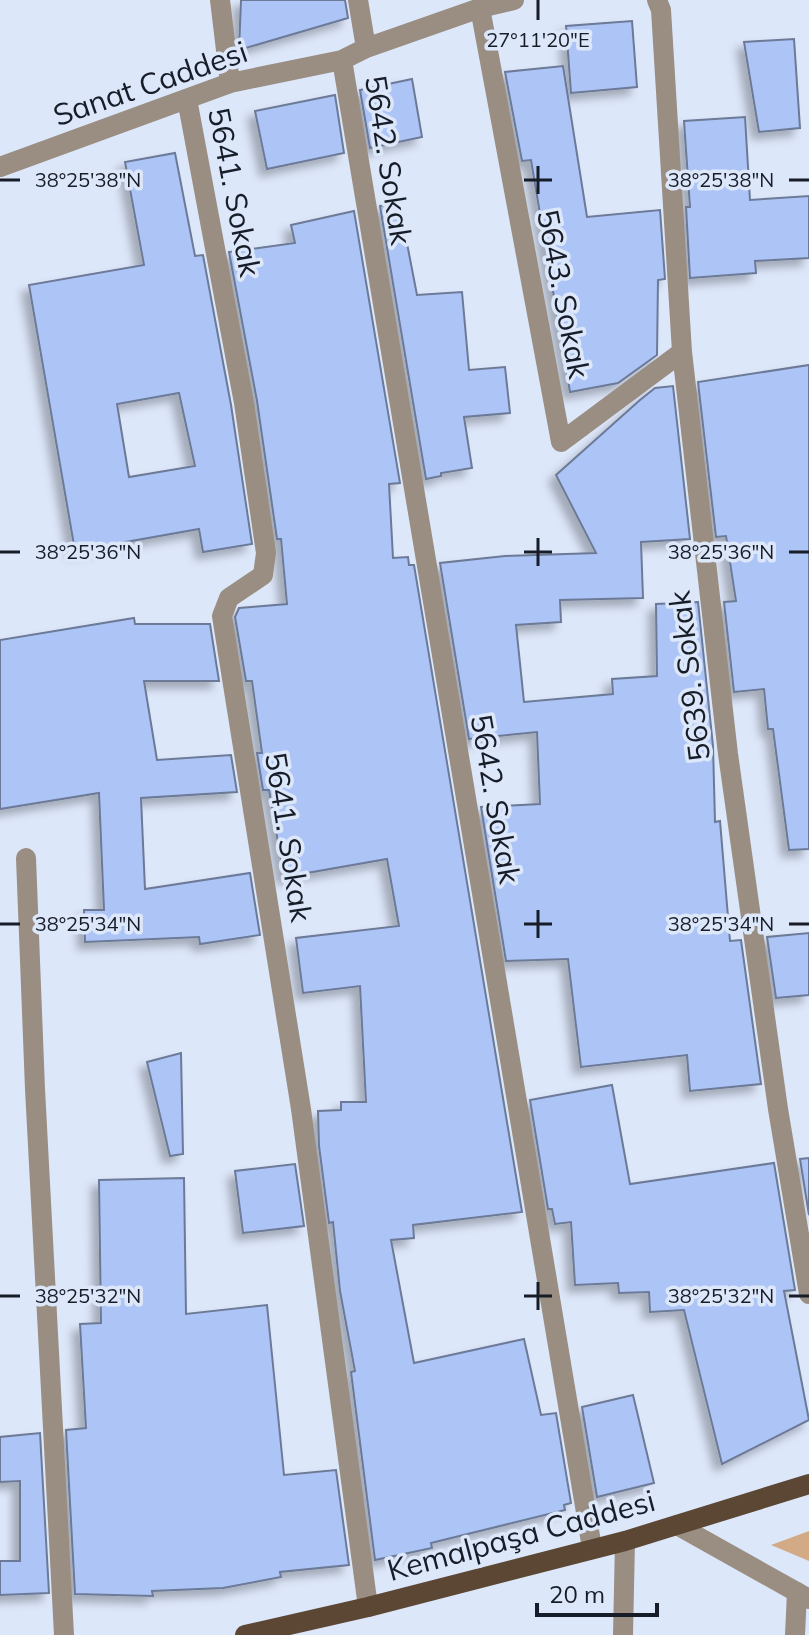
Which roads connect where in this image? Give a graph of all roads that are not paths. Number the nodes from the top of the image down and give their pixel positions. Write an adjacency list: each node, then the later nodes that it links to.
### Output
1 (220, 0): 8 (street)
2 (358, 0): 6 (street)
3 (514, 0): 5 (street)
4 (657, 0): 11 (street, 5639. Sokak)
5 (480, 8): 6 (street); 11 (street, 5643. Sokak)
6 (366, 48): 7 (street, Sanat Caddesi)
7 (342, 60): 8 (street, Sanat Caddesi); 17 (street, 5642. Sokak)
8 (230, 83): 9 (street, Sanat Caddesi)
9 (187, 99): 10 (street, Sanat Caddesi); 19 (street, 5641. Sokak)
10 (0, 167)
11 (682, 352): 13 (street, 5639. Sokak)
12 (26, 858): 20 (street)
13 (809, 1294)
14 (809, 1484): 15 (main road, Kemalpaşa Caddesi)
15 (677, 1525): 16 (main road, Kemalpaşa Caddesi); 18 (street)
16 (625, 1541): 17 (main road, Kemalpaşa Caddesi); 22 (street)
17 (592, 1548): 19 (main road, Kemalpaşa Caddesi)
18 (803, 1595): 23 (street)
19 (368, 1607): 21 (main road, Kemalpaşa Caddesi)
20 (64, 1635)
21 (245, 1635)
22 (623, 1635)
23 (795, 1635)

